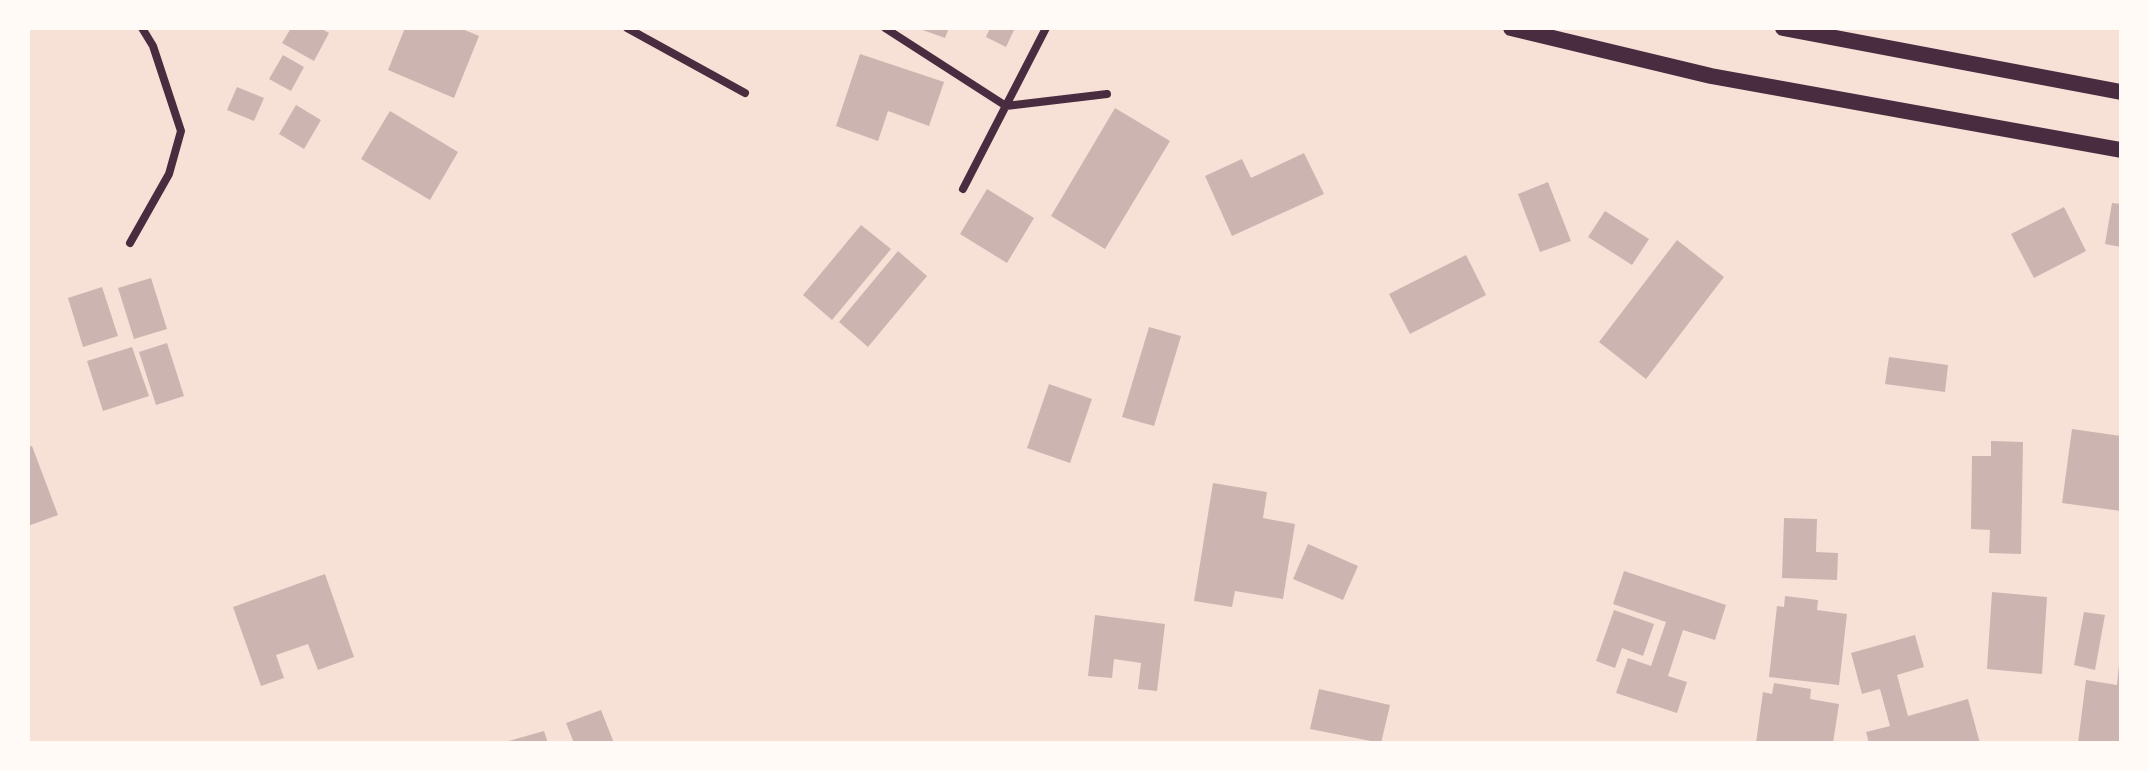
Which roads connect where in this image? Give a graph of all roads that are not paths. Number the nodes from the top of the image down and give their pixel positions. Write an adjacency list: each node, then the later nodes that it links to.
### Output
1 (142, 28): 14 (street)
2 (627, 28): 9 (street)
3 (885, 28): 11 (street)
4 (1046, 28): 11 (street)
5 (1511, 28): 12 (main road)
6 (1783, 28): 7 (main road)
7 (1815, 31): 8 (main road)
8 (2121, 92)
9 (745, 93)
10 (1107, 94): 11 (street)
11 (1006, 106): 13 (street)
12 (2121, 150)
13 (963, 189)
14 (130, 243)

